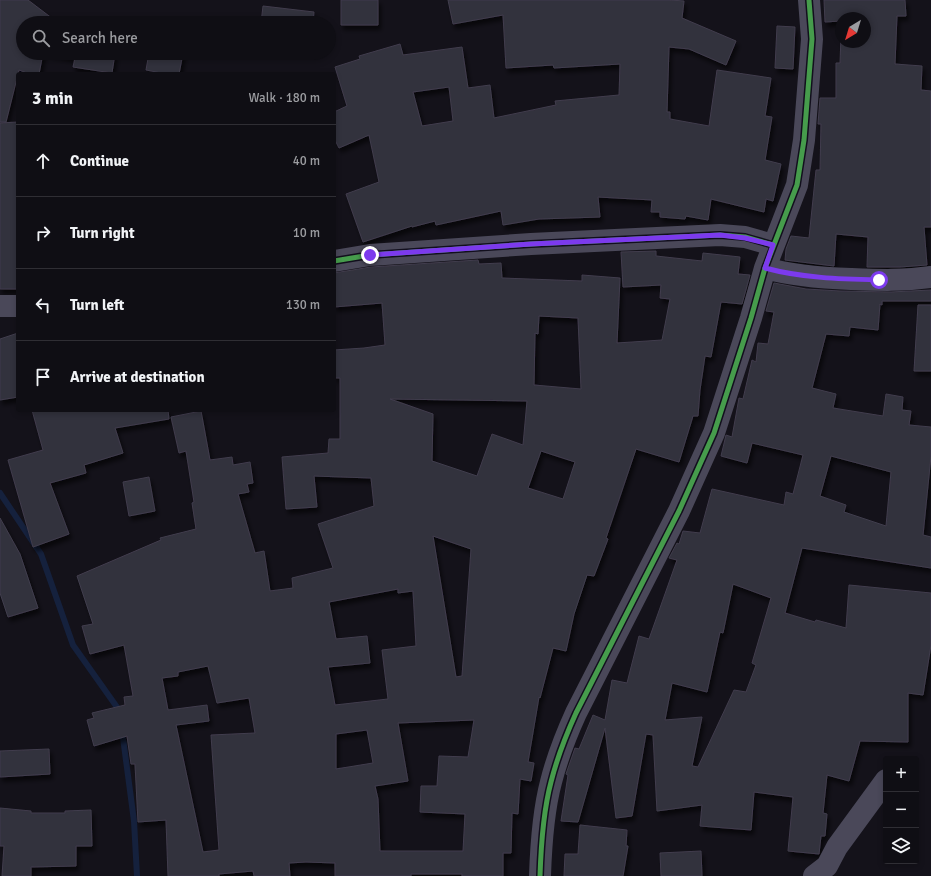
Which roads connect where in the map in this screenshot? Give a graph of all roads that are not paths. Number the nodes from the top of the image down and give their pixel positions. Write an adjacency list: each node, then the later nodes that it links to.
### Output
1 (809, 0): 2 (street)
2 (773, 245): 3 (street); 4 (street)
3 (336, 262)
4 (765, 268): 5 (street); 9 (street)
5 (931, 277)
6 (0, 306): 7 (street)
7 (16, 306)
8 (883, 784): 10 (street)
9 (540, 876)
10 (814, 876)

